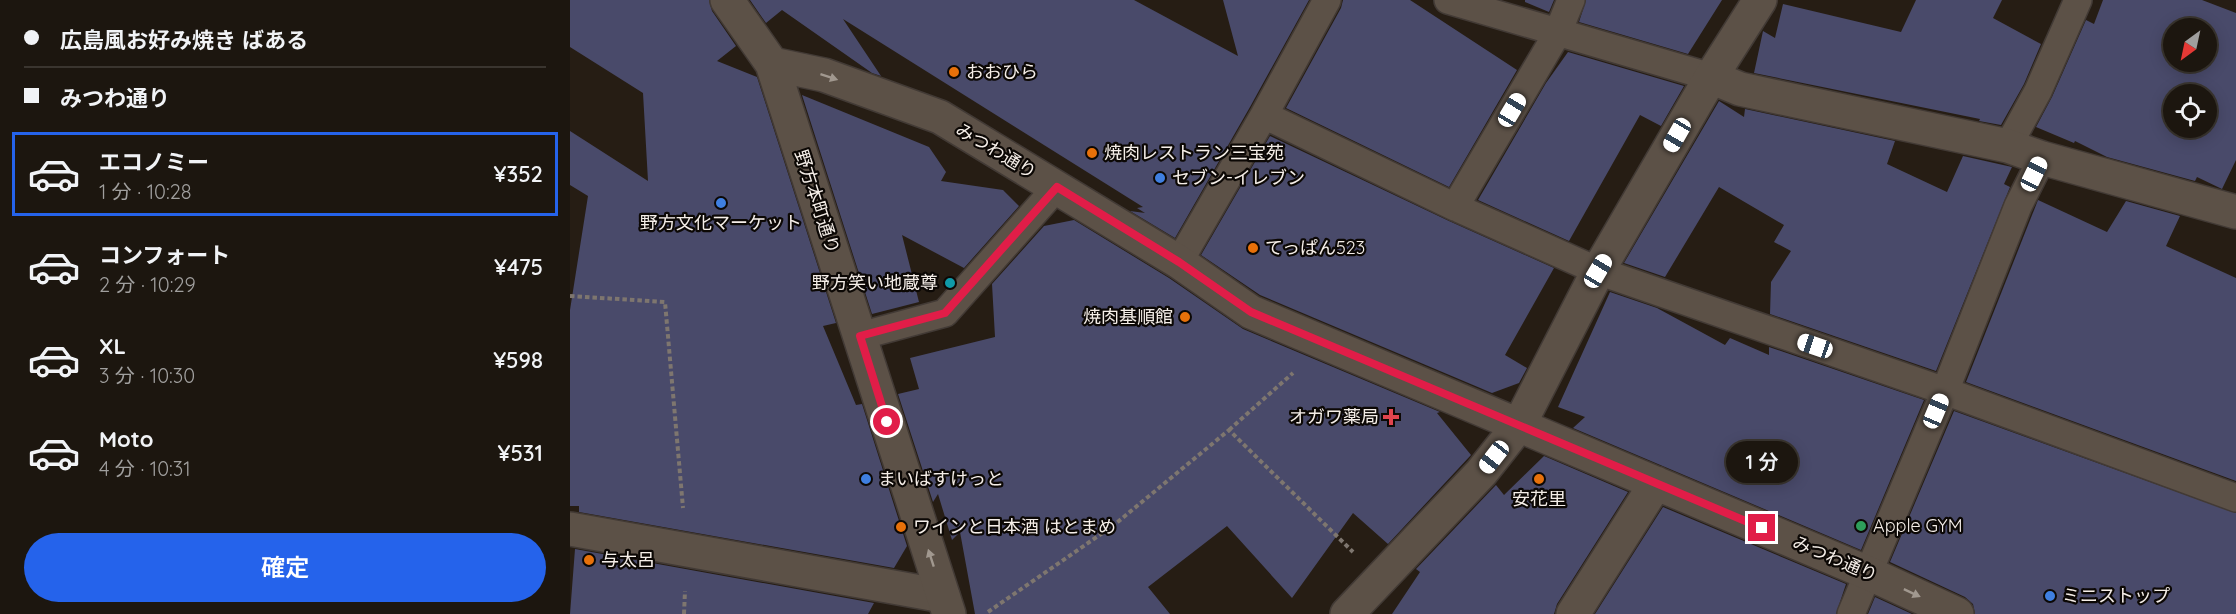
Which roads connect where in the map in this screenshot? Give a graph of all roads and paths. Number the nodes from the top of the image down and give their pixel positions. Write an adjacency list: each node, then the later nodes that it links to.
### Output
1 (727, 0): 8 (street, 野方本町通り)
2 (1327, 0): 10 (lane)
3 (1448, 0): 7 (lane)
4 (1571, 0): 7 (lane)
5 (1760, 0): 9 (street)
6 (2078, 0): 11 (lane)
7 (1558, 32): 9 (lane); 14 (lane)
8 (772, 64): 13 (street, みつわ通り, one-way to 13); 19 (street, 野方本町通り)
9 (1711, 76): 11 (street); 17 (street)
10 (1264, 115): 14 (lane); 16 (lane)
11 (2008, 146): 12 (street)
12 (2042, 158): 15 (street); 21 (lane)
13 (1057, 187): 16 (street, みつわ通り); 19 (lane)
14 (1455, 207): 17 (lane)
15 (2236, 212)
16 (1179, 262): 20 (street, みつわ通り)
17 (1598, 271): 21 (lane); 22 (street)
18 (570, 296): 27 (path)
19 (860, 336): 30 (street, 野方本町通り, one-way to 19)
20 (1326, 343): 22 (street, みつわ通り); 23 (path)
21 (1945, 391): 25 (lane); 28 (lane)
22 (1519, 425): 24 (street, みつわ通り); 29 (street)
23 (1229, 430): 29 (path); 31 (path)
24 (1656, 483): 28 (street, みつわ通り); 33 (street)
25 (2236, 498)
26 (570, 529): 27 (street)
27 (687, 549): 30 (street)
28 (1868, 573): 34 (lane); 35 (street, みつわ通り, one-way to 35)
29 (1380, 578): 32 (street)
30 (946, 605)
31 (985, 614)
32 (1347, 614)
33 (1573, 614)
34 (1851, 614)
35 (1957, 614)

